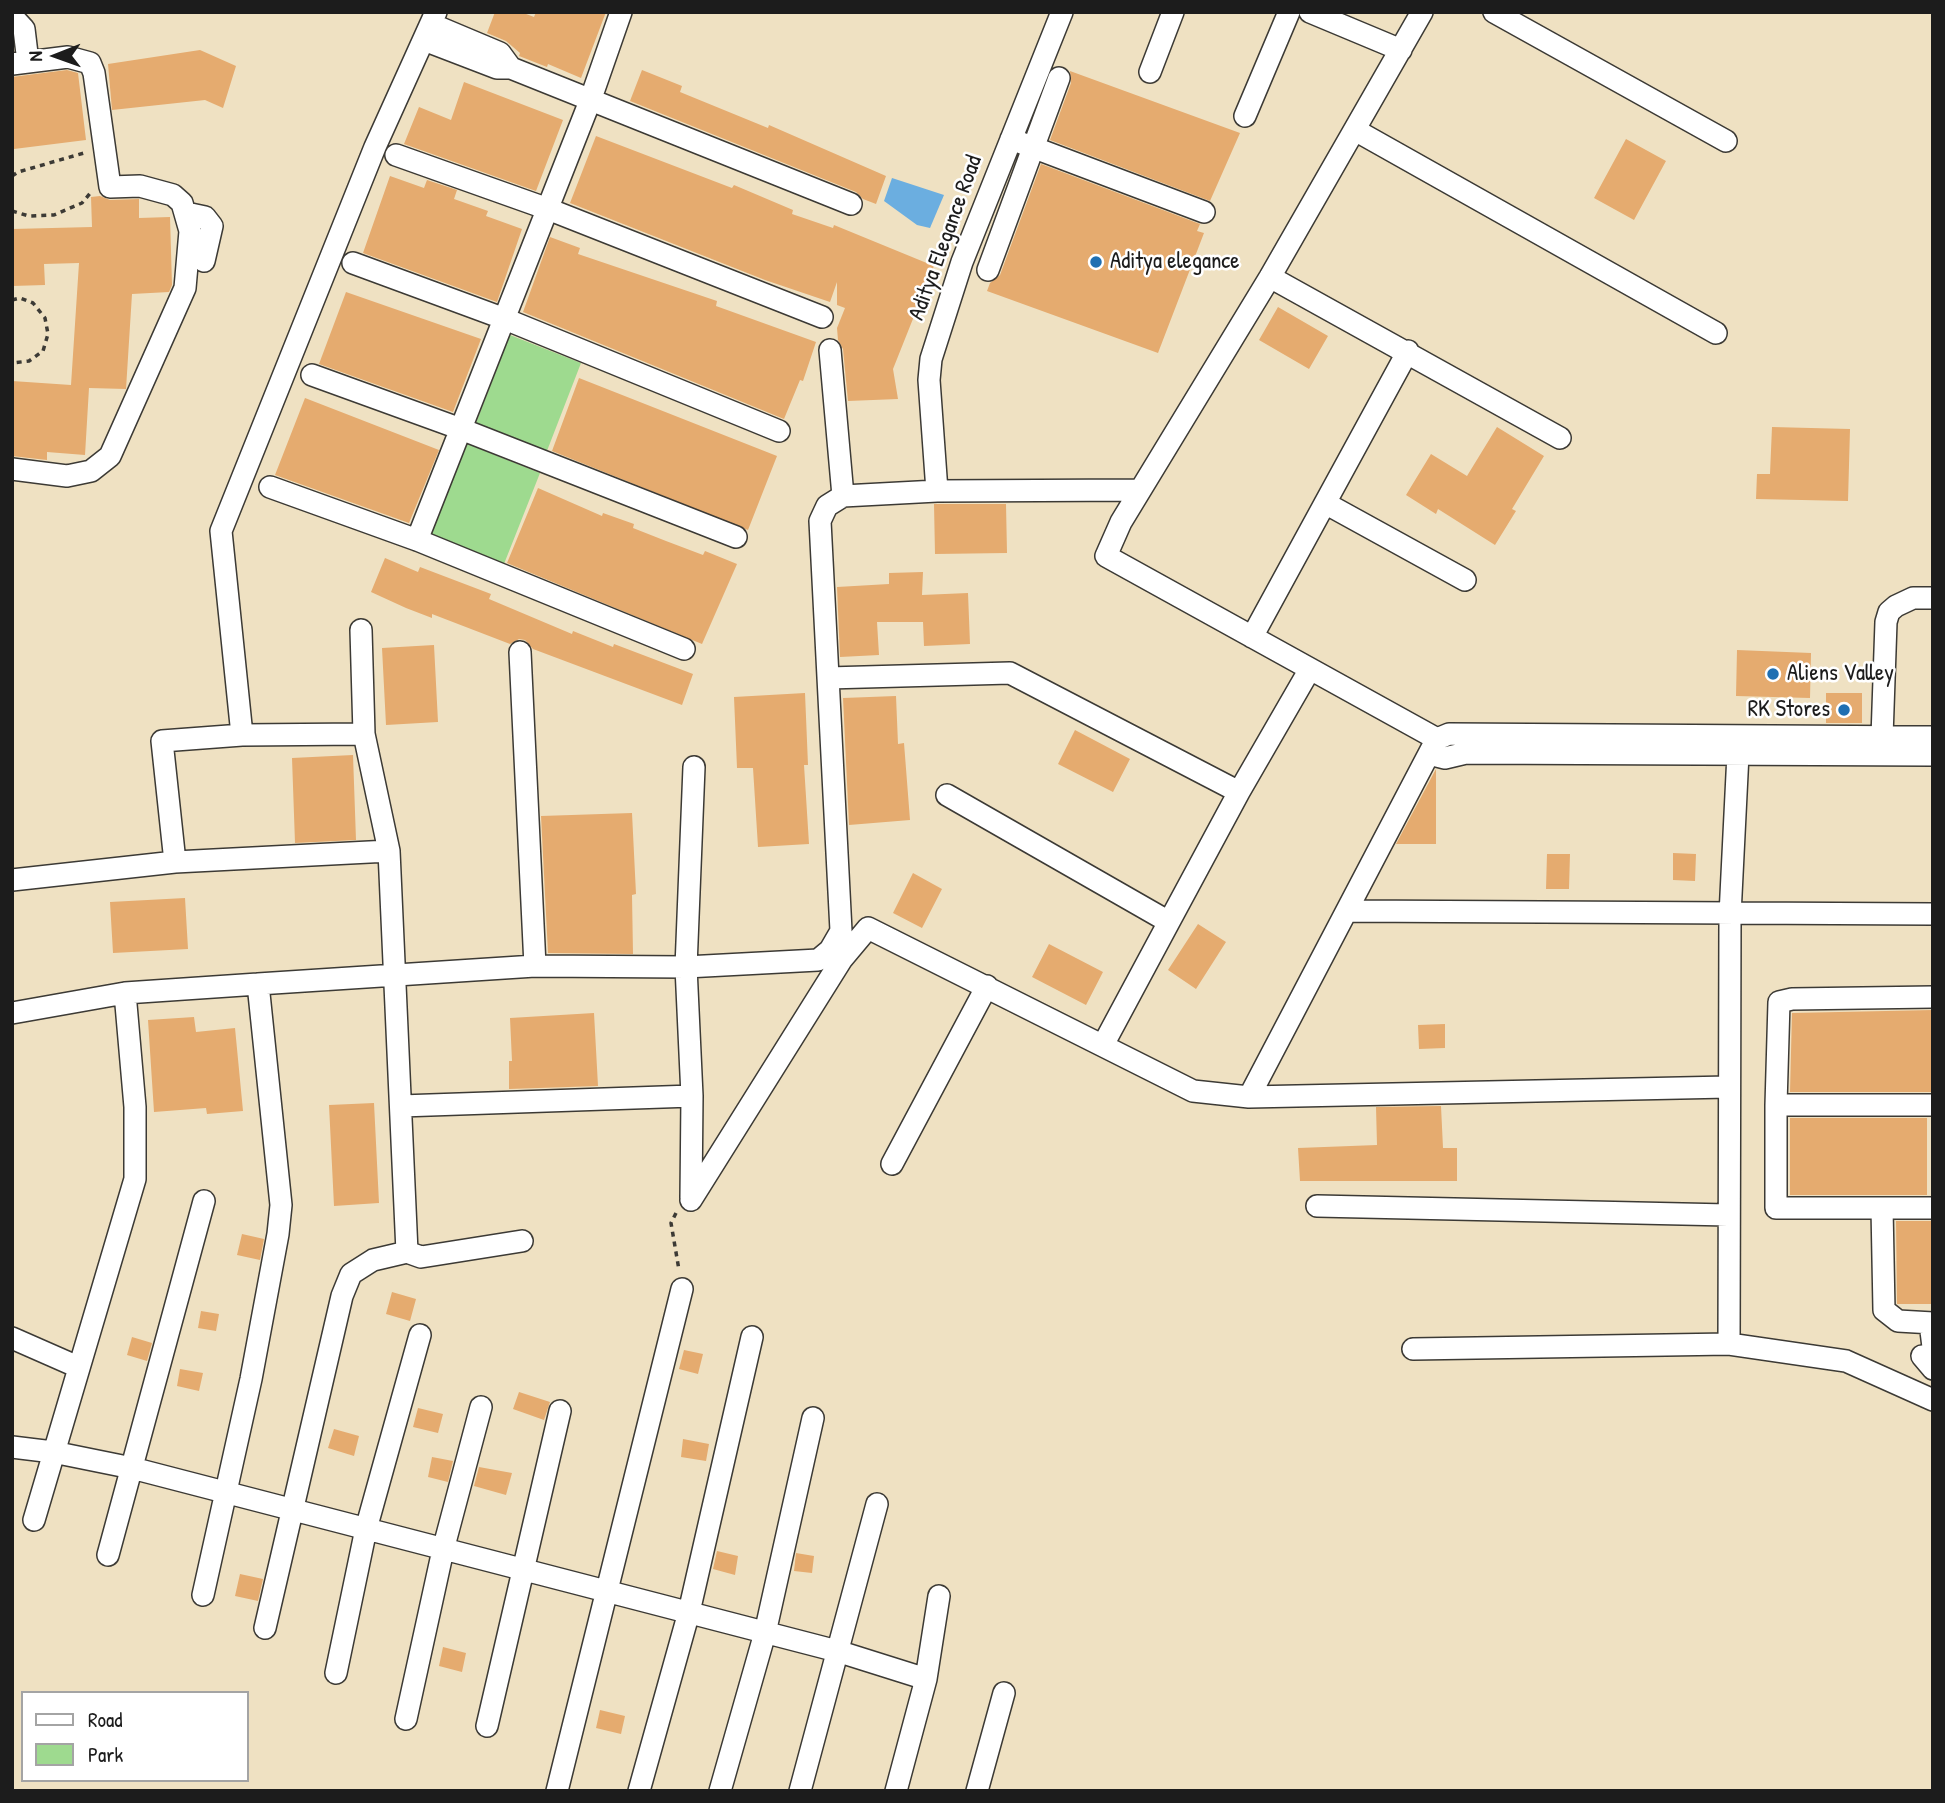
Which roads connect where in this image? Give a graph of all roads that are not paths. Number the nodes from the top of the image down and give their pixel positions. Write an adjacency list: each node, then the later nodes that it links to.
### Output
1 (621, 12): 14 (street)
2 (1062, 12): 18 (street, Aditya Elegance Road)
3 (1173, 12): 12 (street)
4 (1289, 12): 15 (street)
5 (1310, 12): 10 (street)
6 (1422, 12): 10 (street)
7 (1494, 12): 17 (street)
8 (12, 16): 11 (street)
9 (430, 25): 14 (street); 55 (street)
10 (1401, 50): 16 (street)
11 (20, 63): 24 (street)
12 (1150, 72)
13 (1059, 78): 19 (street)
14 (590, 101): 21 (street); 22 (street)
15 (1245, 116)
16 (1355, 130): 28 (street); 31 (street)
17 (1726, 141)
18 (1009, 145): 19 (street); 41 (street, Aditya Elegance Road)
19 (1031, 154): 23 (street); 27 (street)
20 (396, 155): 22 (street)
21 (851, 204)
22 (548, 209): 29 (street); 30 (street)
23 (1204, 212)
24 (186, 213): 25 (street); 38 (street)
25 (204, 261)
26 (354, 263): 30 (street)
27 (988, 270)
28 (1270, 276): 33 (street); 40 (street)
29 (822, 317)
30 (505, 318): 35 (street); 36 (street)
31 (1716, 333)
32 (830, 350): 42 (street)
33 (1408, 351): 37 (street); 43 (street)
34 (312, 375): 35 (street)
35 (461, 429): 44 (street); 45 (street)
36 (779, 431)
37 (1560, 438)
38 (12, 470)
39 (270, 487): 45 (street)
40 (1140, 490): 41 (street); 49 (street)
41 (937, 491): 42 (street)
42 (843, 496): 53 (street)
43 (1325, 503): 46 (street); 49 (street)
44 (736, 537)
45 (417, 540): 50 (street)
46 (1465, 580)
47 (1933, 598): 56 (street)
48 (361, 630): 54 (street)
49 (1251, 637): 52 (street)
50 (684, 649)
51 (520, 652): 72 (street)
52 (1310, 669): 59 (street); 63 (street)
53 (828, 678): 63 (street); 73 (street)
54 (364, 734): 55 (street); 65 (street)
55 (242, 735): 66 (street)
56 (1882, 737): 57 (street); 58 (street)
57 (1933, 737)
58 (1464, 744): 59 (street); 60 (street)
59 (1433, 746): 68 (street)
60 (1738, 754): 61 (street); 70 (street)
61 (1933, 755)
62 (694, 767): 73 (street)
63 (1239, 792): 71 (street)
64 (947, 795): 71 (street)
65 (389, 851): 66 (street); 74 (street)
66 (175, 862): 67 (street)
67 (12, 880)
68 (1348, 911): 70 (street); 83 (street)
69 (1933, 914): 70 (street)
70 (1730, 915): 81 (street)
71 (1169, 922): 80 (street)
72 (535, 966): 73 (street); 74 (street)
73 (686, 967): 82 (street)
74 (394, 975): 75 (street); 86 (street)
75 (258, 984): 77 (street); 111 (street)
76 (987, 986): 80 (street); 82 (street); 87 (street)
77 (125, 993): 79 (street); 103 (street)
78 (1933, 997): 84 (street)
79 (12, 1013)
80 (1103, 1045): 83 (street)
81 (1728, 1087): 83 (street); 92 (street)
82 (692, 1096): 86 (street)
83 (1249, 1097)
84 (1776, 1105): 85 (street); 90 (street)
85 (1933, 1105)
86 (401, 1106): 94 (street)
87 (892, 1164)
88 (204, 1201): 110 (street)
89 (1317, 1206): 92 (street)
90 (1882, 1208): 91 (street); 96 (street)
91 (1933, 1208)
92 (1728, 1214): 100 (street)
93 (522, 1241): 94 (street)
94 (407, 1252): 113 (street)
95 (682, 1289): 119 (street)
96 (1931, 1323): 102 (street)
97 (420, 1335): 115 (street)
98 (752, 1337): 122 (street)
99 (12, 1338): 103 (street)
100 (1730, 1344): 101 (street); 104 (street)
101 (1413, 1349)
102 (1929, 1357)
103 (78, 1367): 109 (street)
104 (1933, 1400)
105 (481, 1407): 116 (street)
106 (560, 1410): 118 (street)
107 (813, 1418): 124 (street)
108 (12, 1447): 109 (street)
109 (53, 1451): 110 (street); 114 (street)
110 (132, 1468): 111 (street); 117 (street)
111 (225, 1492): 113 (street); 120 (street)
112 (877, 1504): 125 (street)
113 (292, 1510): 115 (street); 123 (street)
114 (34, 1520)
115 (366, 1529): 116 (street); 126 (street)
116 (443, 1549): 118 (street); 129 (street)
117 (108, 1555)
118 (521, 1570): 119 (street); 130 (street)
119 (607, 1592): 122 (street); 131 (street)
120 (202, 1595)
121 (939, 1596): 127 (street)
122 (689, 1612): 124 (street); 132 (street)
123 (265, 1628)
124 (765, 1633): 125 (street); 133 (street)
125 (837, 1651): 127 (street); 134 (street)
126 (336, 1674)
127 (926, 1679): 135 (street)
128 (1004, 1693): 136 (street)
129 (406, 1719)
130 (487, 1726)
131 (556, 1791)
132 (639, 1791)
133 (720, 1791)
134 (800, 1791)
135 (896, 1791)
136 (977, 1791)

